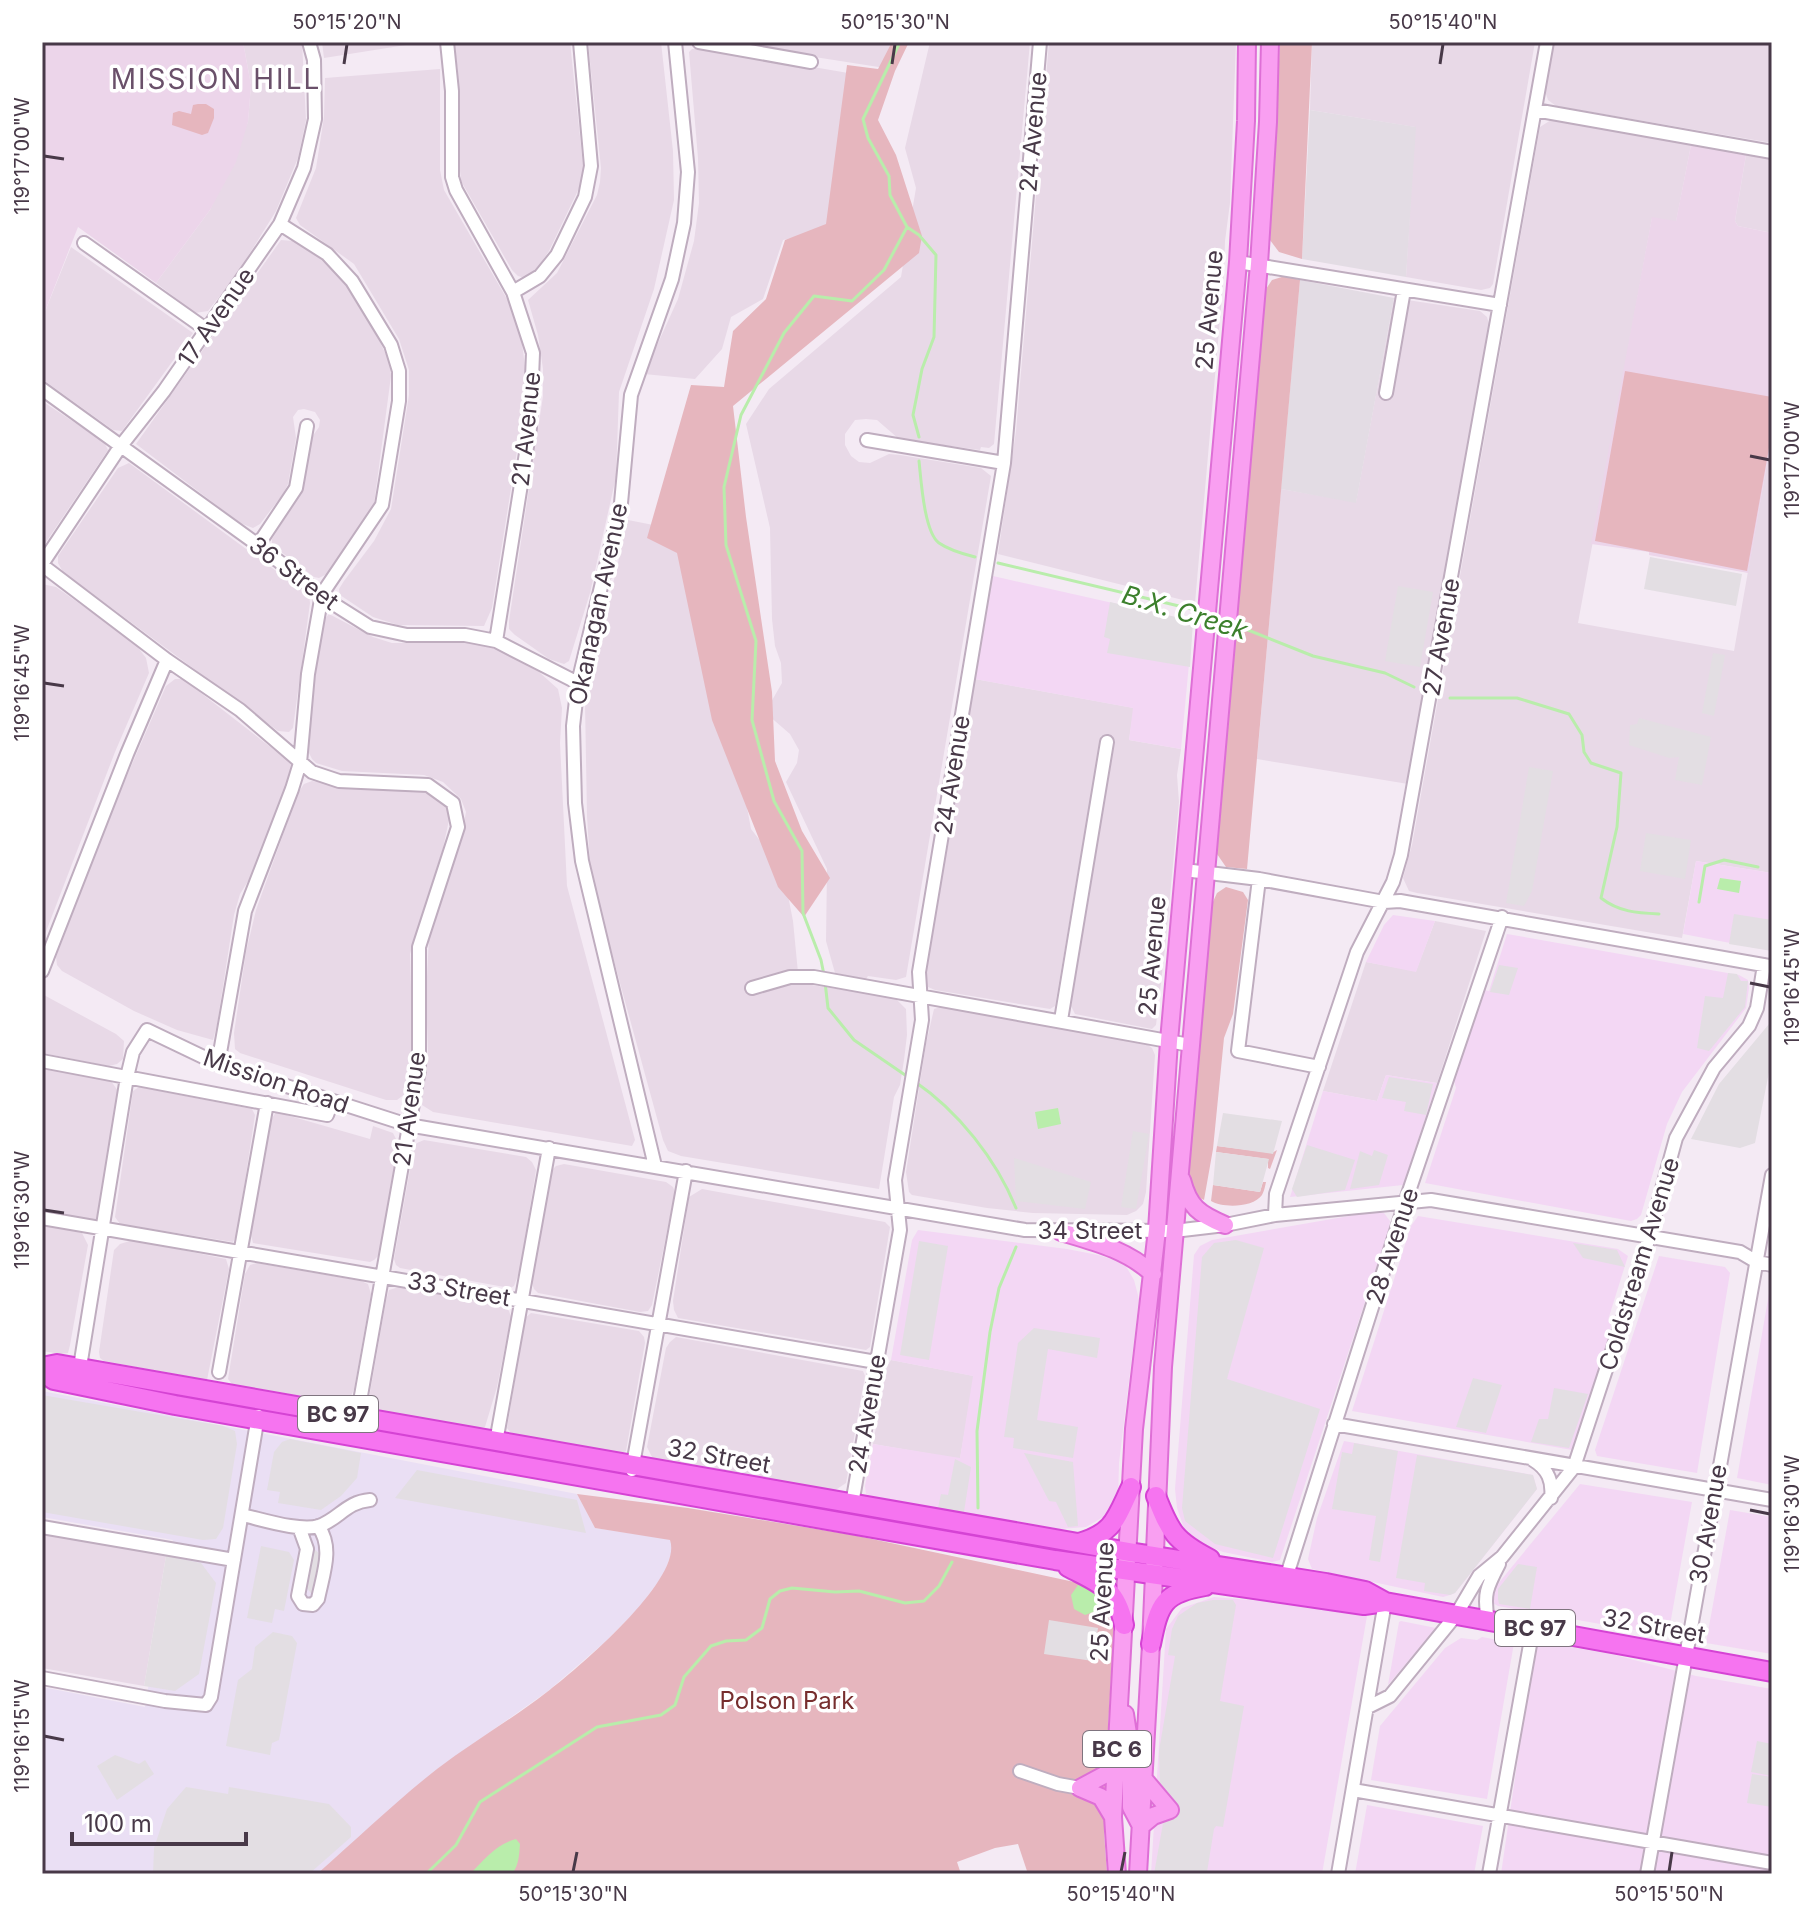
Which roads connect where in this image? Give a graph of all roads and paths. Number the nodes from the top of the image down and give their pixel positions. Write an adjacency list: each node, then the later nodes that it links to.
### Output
1 (309, 42): 13 (street, 17 Avenue)
2 (447, 42): 18 (street, 21 Avenue)
3 (580, 42): 18 (street)
4 (675, 42): 32 (street, Okanagan Avenue)
5 (699, 42): 10 (street)
6 (1040, 42): 26 (street, 24 Avenue)
7 (1247, 42): 15 (main road, 25 Avenue)
8 (1270, 42): 16 (main road, 25 Avenue)
9 (1547, 42): 11 (street, 27 Avenue)
10 (811, 62)
11 (1535, 110): 12 (street); 19 (street, 27 Avenue)
12 (1772, 152)
13 (280, 224): 20 (street, 17 Avenue); 29 (street)
14 (84, 243): 20 (street)
15 (1238, 262): 16 (street); 35 (main road, 25 Avenue)
16 (1259, 264): 17 (street); 36 (main road, 25 Avenue)
17 (1404, 290): 19 (street); 22 (street)
18 (513, 292): 30 (street, 21 Avenue)
19 (1500, 305): 38 (street, 27 Avenue)
20 (207, 330): 25 (street, 17 Avenue)
21 (42, 389): 25 (street, 36 Street)
22 (1386, 393)
23 (307, 426): 27 (street)
24 (867, 440): 26 (street)
25 (120, 447): 27 (street, 36 Street); 28 (street, 17 Avenue)
26 (1004, 463): 43 (street, 24 Avenue)
27 (258, 545): 29 (street, 36 Street)
28 (42, 564): 31 (street)
29 (322, 594): 30 (street, 36 Street); 34 (street)
30 (496, 641): 32 (street, 36 Street)
31 (167, 660): 34 (street); 41 (street)
32 (578, 683): 55 (street, Okanagan Avenue)
33 (1107, 742): 44 (street)
34 (300, 763): 48 (street); 53 (street, 21 Avenue)
35 (1184, 870): 36 (street); 45 (main road, 25 Avenue)
36 (1205, 874): 37 (street); 46 (main road, 25 Avenue)
37 (1259, 879): 38 (street); 49 (street)
38 (1384, 902): 39 (street); 49 (street, 27 Avenue)
39 (1502, 917): 40 (street); 59 (street, 28 Avenue)
40 (1768, 966): 67 (street, Coldstream Avenue)
41 (42, 971)
42 (752, 988): 43 (street)
43 (919, 996): 44 (street); 60 (street, 24 Avenue)
44 (1061, 1020): 45 (street)
45 (1169, 1041): 46 (street); 65 (main road, 25 Avenue)
46 (1190, 1045): 56 (main road, 25 Avenue)
47 (42, 1061): 50 (street)
48 (218, 1064): 50 (street, Mission Road); 51 (street, Mission Road)
49 (1319, 1067): 61 (street, 27 Avenue)
50 (127, 1077): 52 (street); 64 (street)
51 (332, 1102): 52 (street); 53 (street, Mission Road)
52 (267, 1103): 68 (street)
53 (408, 1125): 54 (street, 34 Street); 72 (street, 21 Avenue)
54 (549, 1148): 55 (street, 34 Street); 73 (street)
55 (655, 1166): 57 (street, 34 Street)
56 (1179, 1170): 63 (main road); 65 (main road, 25 Avenue)
57 (686, 1171): 60 (street, 34 Street); 74 (street)
58 (1772, 1175): 69 (street, 30 Avenue)
59 (1406, 1200): 61 (street, 34 Street); 67 (street, 34 Street); 82 (street, 28 Avenue)
60 (898, 1210): 66 (street, 34 Street); 75 (street, 24 Avenue)
61 (1275, 1215): 63 (street, 34 Street)
62 (42, 1218): 64 (street, 33 Street)
63 (1225, 1225): 65 (street, 34 Street)
64 (103, 1228): 68 (street, 33 Street); 78 (street)
65 (1165, 1230): 66 (street, 34 Street); 71 (main road, 25 Avenue); 90 (main road, 25 Avenue)
66 (1061, 1232): 71 (main road)
67 (1650, 1236): 69 (street, 34 Street); 86 (street, Coldstream Avenue)
68 (241, 1252): 72 (street, 33 Street); 77 (street)
69 (1757, 1262): 70 (street, 34 Street); 89 (street, 30 Avenue)
70 (1772, 1265)
71 (1153, 1274): 88 (main road, 25 Avenue)
72 (383, 1276): 73 (street, 33 Street); 80 (street, 21 Avenue)
73 (521, 1300): 74 (street, 33 Street); 83 (street)
74 (658, 1325): 75 (street, 33 Street); 85 (street)
75 (876, 1362): 94 (street, 24 Avenue)
76 (42, 1369): 78 (highway, 32 Street / BC 97)
77 (219, 1372)
78 (78, 1376): 79 (highway, 32 Street / BC 97); 81 (highway, 32 Street / BC 97)
79 (261, 1401): 80 (highway, 32 Street / BC 97); 81 (street)
80 (357, 1418): 83 (highway, 32 Street / BC 97)
81 (258, 1420): 87 (highway, 32 Street / BC 97); 95 (street)
82 (1334, 1424): 84 (street); 106 (street, 28 Avenue)
83 (496, 1442): 85 (highway, 32 Street / BC 97)
84 (1532, 1460): 86 (street); 91 (street)
85 (633, 1466): 87 (street); 94 (highway, 32 Street / BC 97)
86 (1574, 1467): 89 (street); 91 (street, Coldstream Avenue)
87 (630, 1485): 102 (highway, 32 Street / BC 97)
88 (1131, 1487): 99 (highway); 103 (main road, 25 Avenue)
89 (1714, 1490): 93 (street); 113 (street, 30 Avenue)
90 (1156, 1496): 104 (main road, 25 Avenue); 105 (highway)
91 (1551, 1498): 100 (street, Coldstream Avenue)
92 (370, 1500): 96 (street)
93 (1772, 1500)
94 (852, 1504): 99 (highway, 32 Street / BC 97)
95 (242, 1515): 98 (street); 101 (street)
96 (318, 1526): 98 (street); 98 (street)
97 (42, 1527): 101 (street)
98 (299, 1527)
99 (1078, 1543): 103 (highway, 32 Street / BC 97)
100 (1502, 1557): 108 (street, Coldstream Avenue); 109 (street, Coldstream Avenue)
101 (234, 1560): 115 (street)
102 (1055, 1560): 103 (highway, 32 Street / BC 97); 110 (highway)
103 (1128, 1561): 104 (highway, 32 Street / BC 97); 110 (main road, 25 Avenue / BC 6)
104 (1153, 1565): 105 (highway, 32 Street / BC 97); 112 (main road, 25 Avenue / BC 6)
105 (1221, 1575): 106 (highway, 32 Street / BC 97); 107 (highway, 32 Street / BC 97); 112 (highway)
106 (1287, 1575): 107 (highway, 32 Street / BC 97)
107 (1385, 1602): 108 (highway, 32 Street / BC 97); 117 (street)
108 (1456, 1615): 109 (highway, 32 Street / BC 97); 117 (street, Coldstream Avenue)
109 (1488, 1620): 111 (highway, 32 Street / BC 97)
110 (1124, 1625): 116 (main road, 25 Avenue / BC 6)
111 (1533, 1628): 113 (highway, 32 Street / BC 97); 123 (street)
112 (1151, 1644): 120 (main road, 25 Avenue / BC 6)
113 (1685, 1656): 114 (highway, 32 Street / BC 97); 126 (street, 30 Avenue)
114 (1772, 1672)
115 (42, 1678)
116 (1121, 1692): 118 (main road, 25 Avenue / BC 6); 125 (main road)
117 (1368, 1707): 122 (street)
118 (1116, 1756): 121 (main road); 124 (main road, 25 Avenue / BC 6)
119 (1020, 1771): 121 (street)
120 (1143, 1778): 125 (main road, 25 Avenue / BC 6); 125 (main road)
121 (1080, 1788): 124 (main road)
122 (1353, 1790): 123 (street); 130 (street)
123 (1500, 1815): 126 (street); 131 (street)
124 (1113, 1817): 128 (main road, 25 Avenue / BC 6)
125 (1141, 1826): 129 (main road, 25 Avenue / BC 6)
126 (1653, 1841): 127 (street); 132 (street, 30 Avenue)
127 (1772, 1863)
128 (1117, 1874)
129 (1138, 1874)
130 (1338, 1874)
131 (1489, 1874)
132 (1647, 1874)

